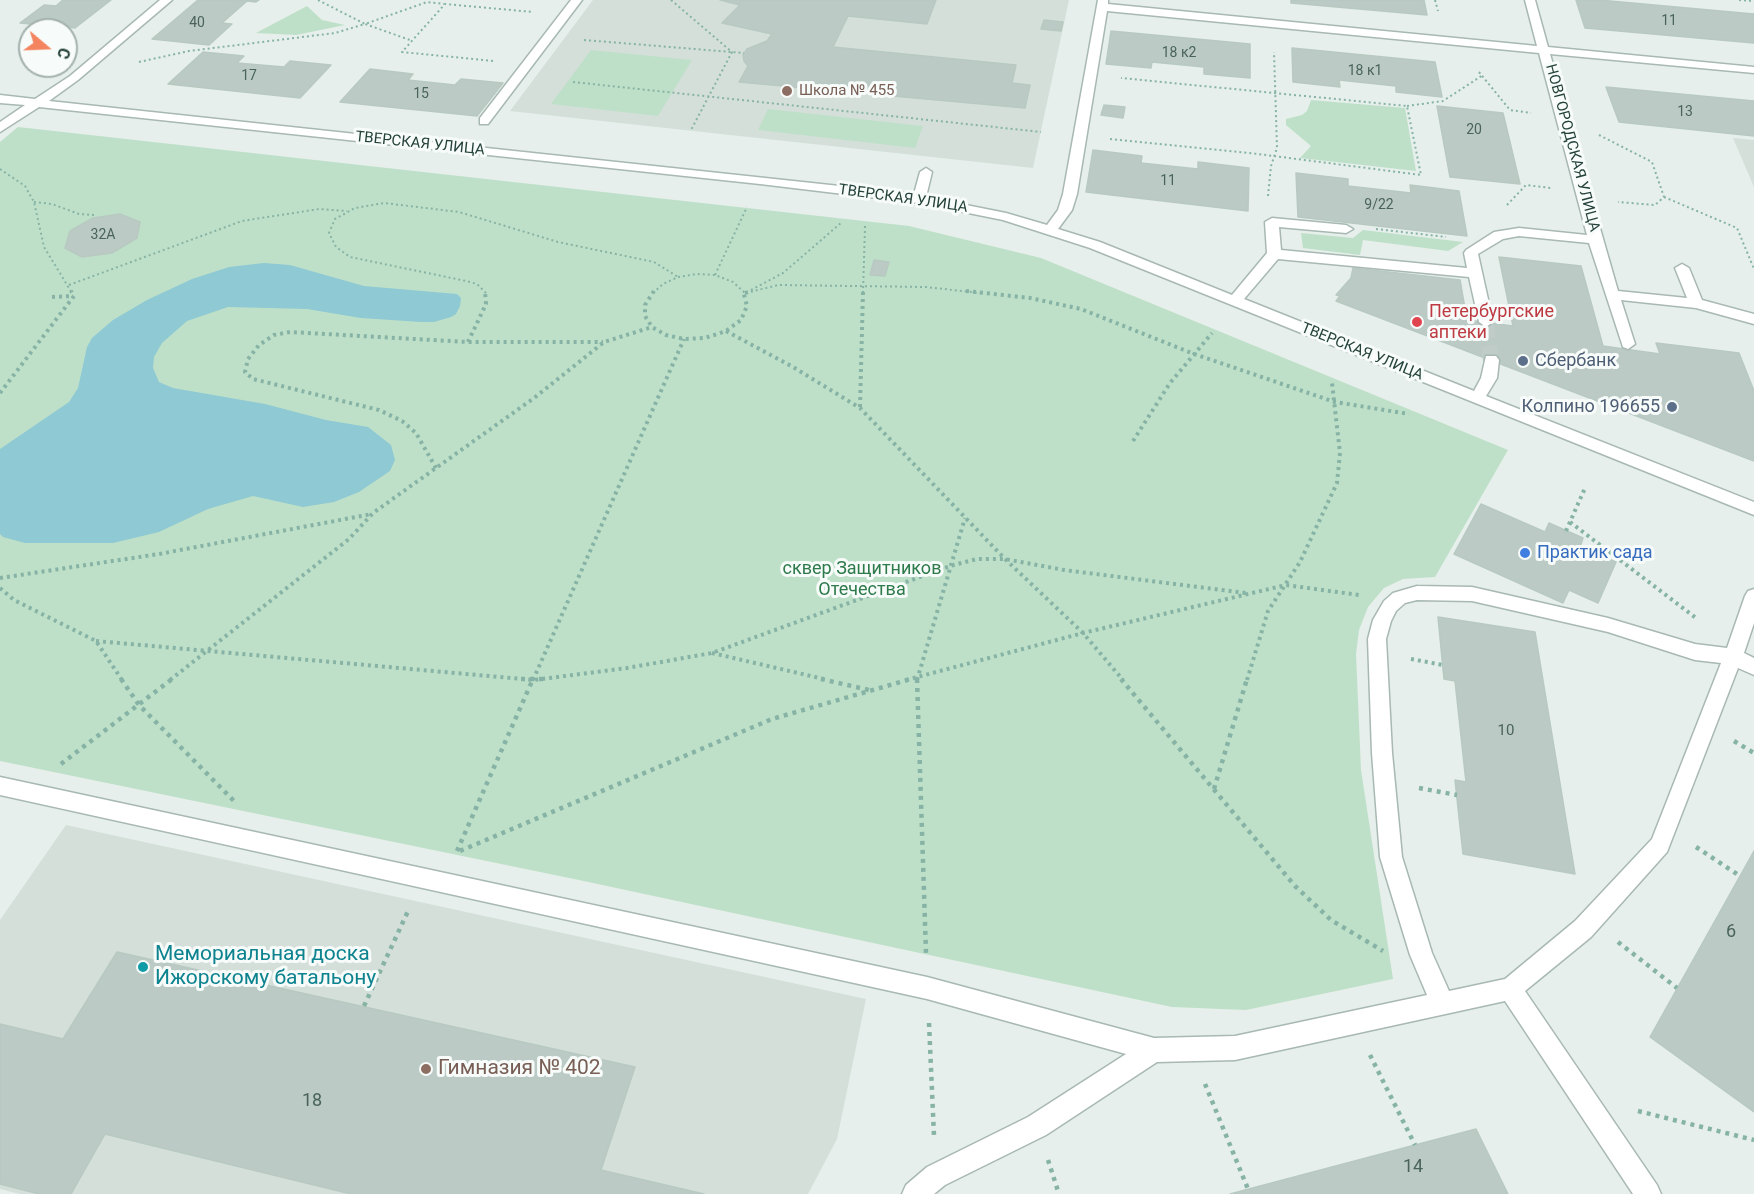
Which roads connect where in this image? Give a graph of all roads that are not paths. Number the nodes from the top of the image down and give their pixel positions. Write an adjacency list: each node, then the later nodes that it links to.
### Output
1 (167, 0): 8 (street)
2 (577, 0): 9 (street)
3 (1530, 0): 5 (street, НОВГОРОДСКАЯ УЛИЦА)
4 (1102, 4): 5 (street); 14 (street)
5 (1545, 50): 6 (street); 15 (street, НОВГОРОДСКАЯ УЛИЦА)
6 (1754, 70)
7 (0, 99): 8 (street, ТВЕРСКАЯ УЛИЦА)
8 (36, 103): 10 (street); 12 (street, ТВЕРСКАЯ УЛИЦА)
9 (484, 121)
10 (0, 128)
11 (926, 172): 12 (street)
12 (918, 200): 14 (street, ТВЕРСКАЯ УЛИЦА)
13 (1346, 229): 16 (street)
14 (1050, 230): 20 (street, ТВЕРСКАЯ УЛИЦА)
15 (1596, 240): 18 (street); 19 (street, НОВГОРОДСКАЯ УЛИЦА)
16 (1274, 254): 18 (street); 20 (street)
17 (1682, 268): 21 (street)
18 (1475, 273): 22 (street)
19 (1612, 296): 21 (street); 24 (street, НОВГОРОДСКАЯ УЛИЦА)
20 (1236, 301): 26 (street, ТВЕРСКАЯ УЛИЦА)
21 (1696, 303): 23 (street)
22 (1486, 322)
23 (1752, 323)
24 (1628, 344)
25 (1491, 360): 26 (street)
26 (1477, 398): 27 (street, ТВЕРСКАЯ УЛИЦА)
27 (1754, 509)
28 (1754, 596): 29 (street)
29 (1733, 657): 30 (street); 32 (street); 33 (street)
30 (1754, 667)
31 (0, 786): 34 (street)
32 (1510, 989): 33 (street); 36 (street)
33 (1443, 1004): 34 (street)
34 (1154, 1050): 35 (street)
35 (915, 1194)
36 (1648, 1194)

